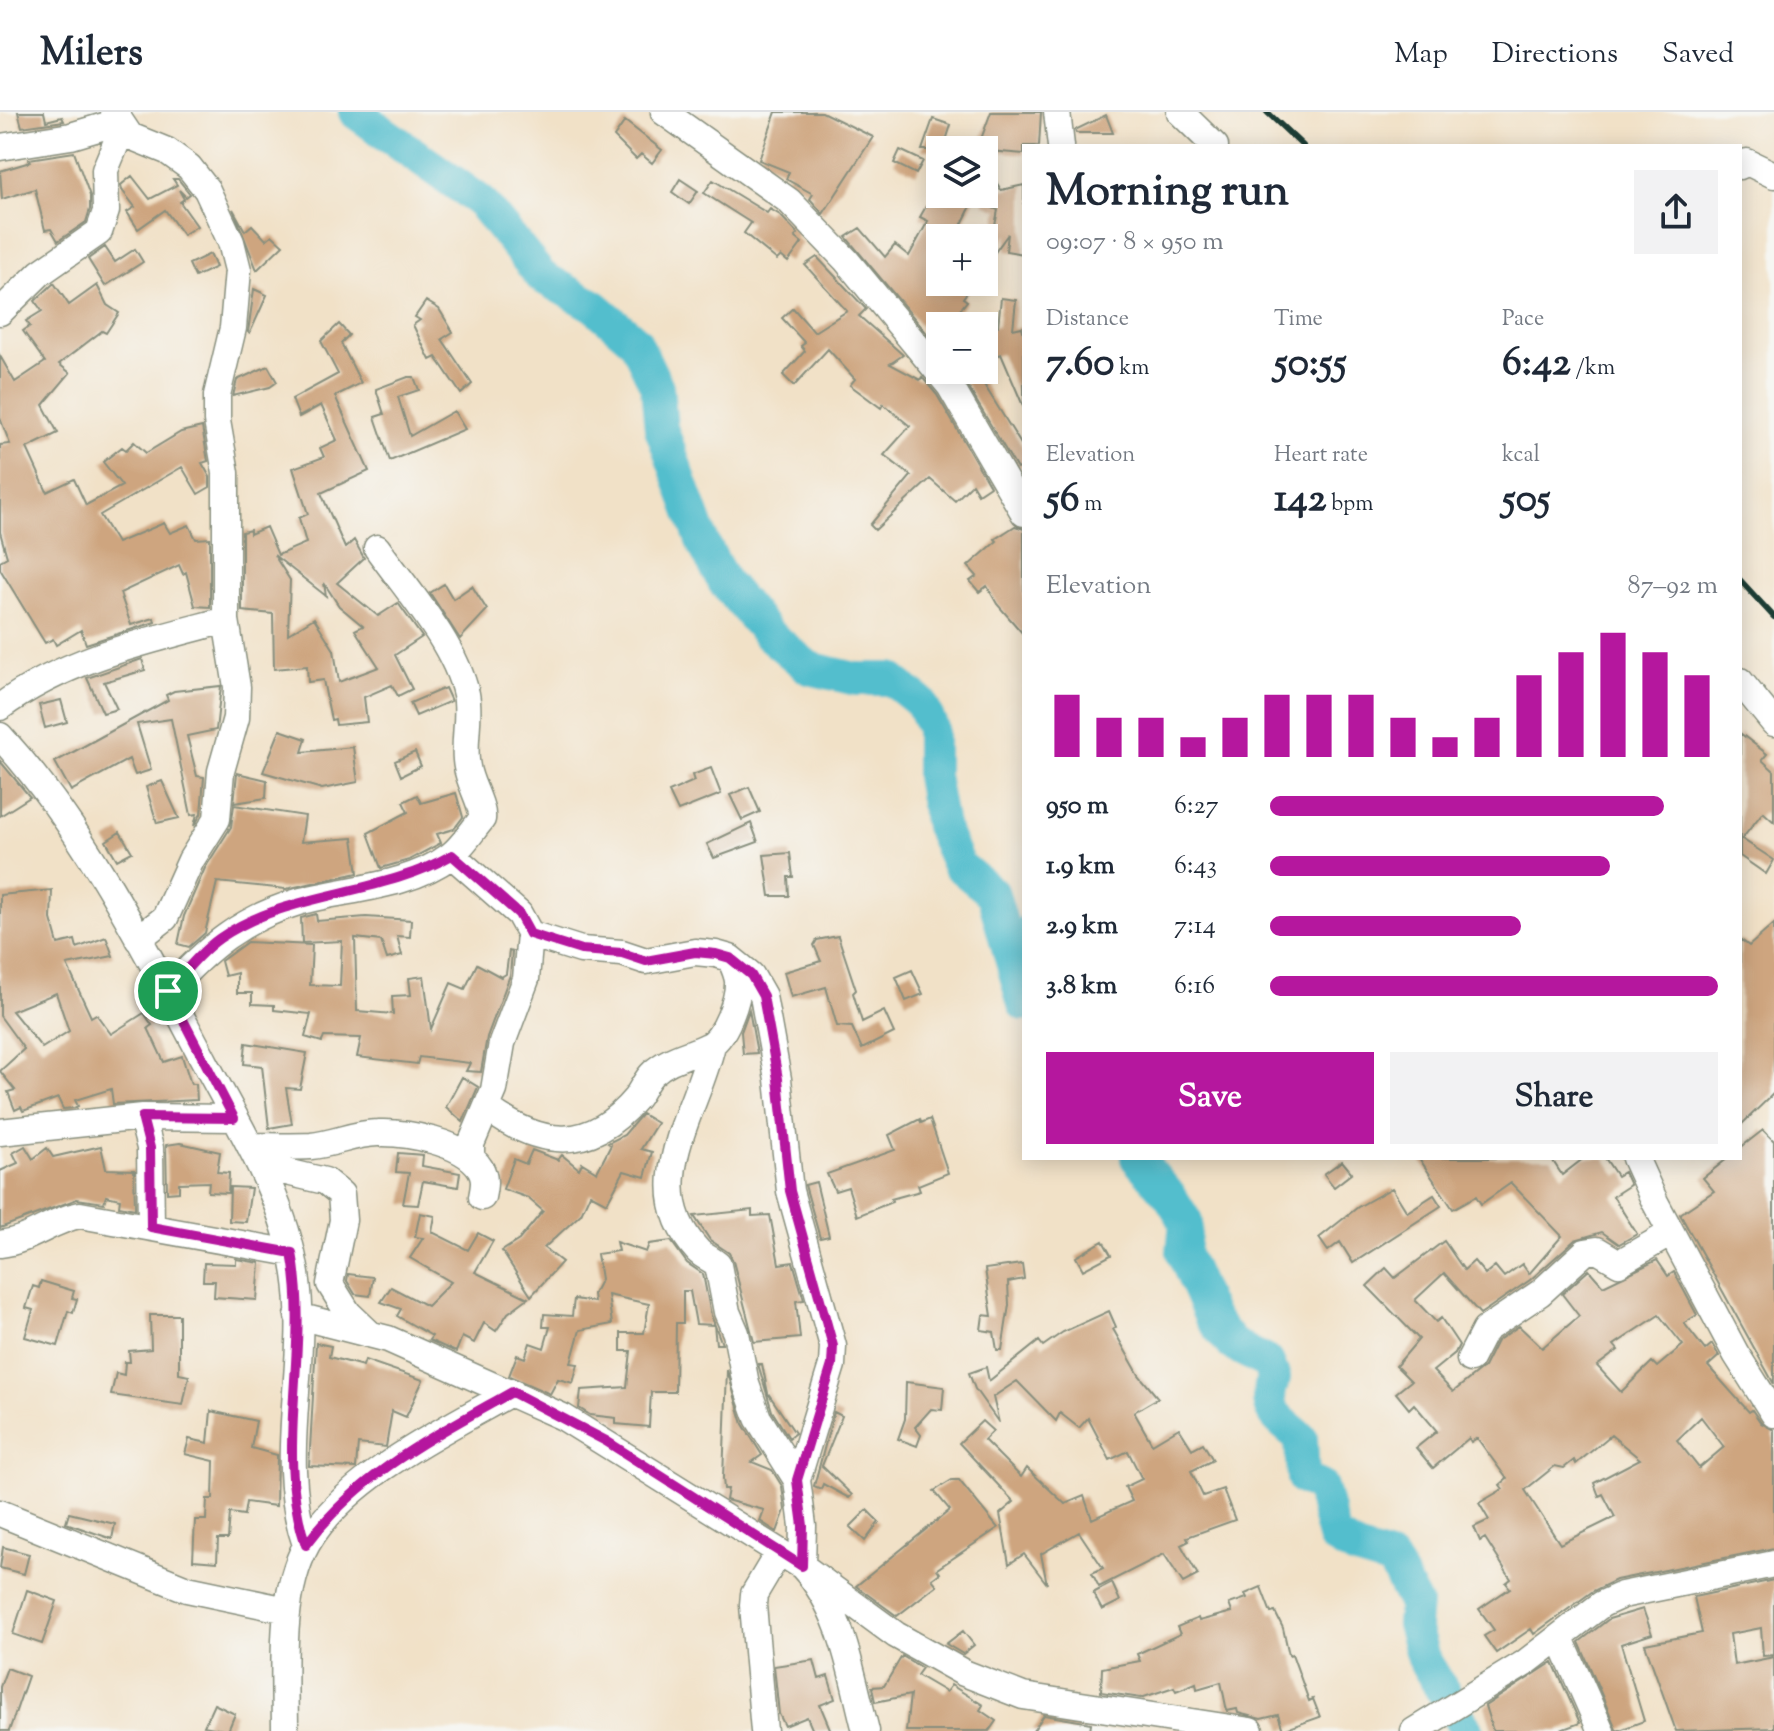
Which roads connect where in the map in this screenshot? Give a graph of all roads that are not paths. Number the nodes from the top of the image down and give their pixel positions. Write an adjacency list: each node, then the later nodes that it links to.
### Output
1 (664, 112): 11 (street)
2 (1057, 112): 5 (street)
3 (1180, 112): 6 (street)
4 (118, 121): 7 (street); 10 (street); 13 (street)
5 (1061, 144)
6 (1213, 144)
7 (0, 147)
8 (1742, 165): 9 (street)
9 (1774, 175)
10 (0, 312)
11 (1022, 510)
12 (377, 548): 18 (street)
13 (226, 620): 15 (street); 20 (street)
14 (1742, 683): 16 (street)
15 (0, 707)
16 (1774, 723)
17 (0, 736): 20 (street)
18 (452, 855): 19 (street); 22 (street)
19 (530, 934): 21 (street); 24 (street)
20 (138, 939): 22 (street)
21 (730, 958): 23 (street); 42 (street)
22 (168, 991): 26 (street)
23 (712, 1045): 24 (street); 42 (street)
24 (487, 1108): 29 (street)
25 (142, 1117): 26 (street); 27 (street); 32 (street)
26 (234, 1118): 28 (street)
27 (0, 1132)
28 (256, 1156): 29 (street); 35 (street); 38 (street)
29 (471, 1158): 31 (street)
30 (1636, 1160): 33 (street)
31 (482, 1197)
32 (151, 1227): 34 (street); 35 (street)
33 (1671, 1233): 39 (street); 41 (street)
34 (8, 1243): 36 (street)
35 (292, 1253): 37 (street)
36 (0, 1265)
37 (298, 1316): 38 (street); 44 (street)
38 (369, 1333): 40 (street)
39 (1470, 1359)
40 (512, 1392): 44 (street); 45 (street)
41 (1774, 1414)
42 (797, 1480): 47 (street)
43 (0, 1513): 48 (street)
44 (306, 1545): 48 (street)
45 (779, 1552): 47 (street); 53 (street)
46 (1774, 1564): 49 (street)
47 (802, 1566): 54 (street); 55 (street)
48 (287, 1610): 50 (street)
49 (1560, 1638): 56 (street); 57 (street)
50 (285, 1702): 51 (street); 52 (street)
51 (285, 1731)
52 (297, 1731)
53 (764, 1731)
54 (866, 1731)
55 (1250, 1731)
56 (1414, 1731)
57 (1601, 1731)

